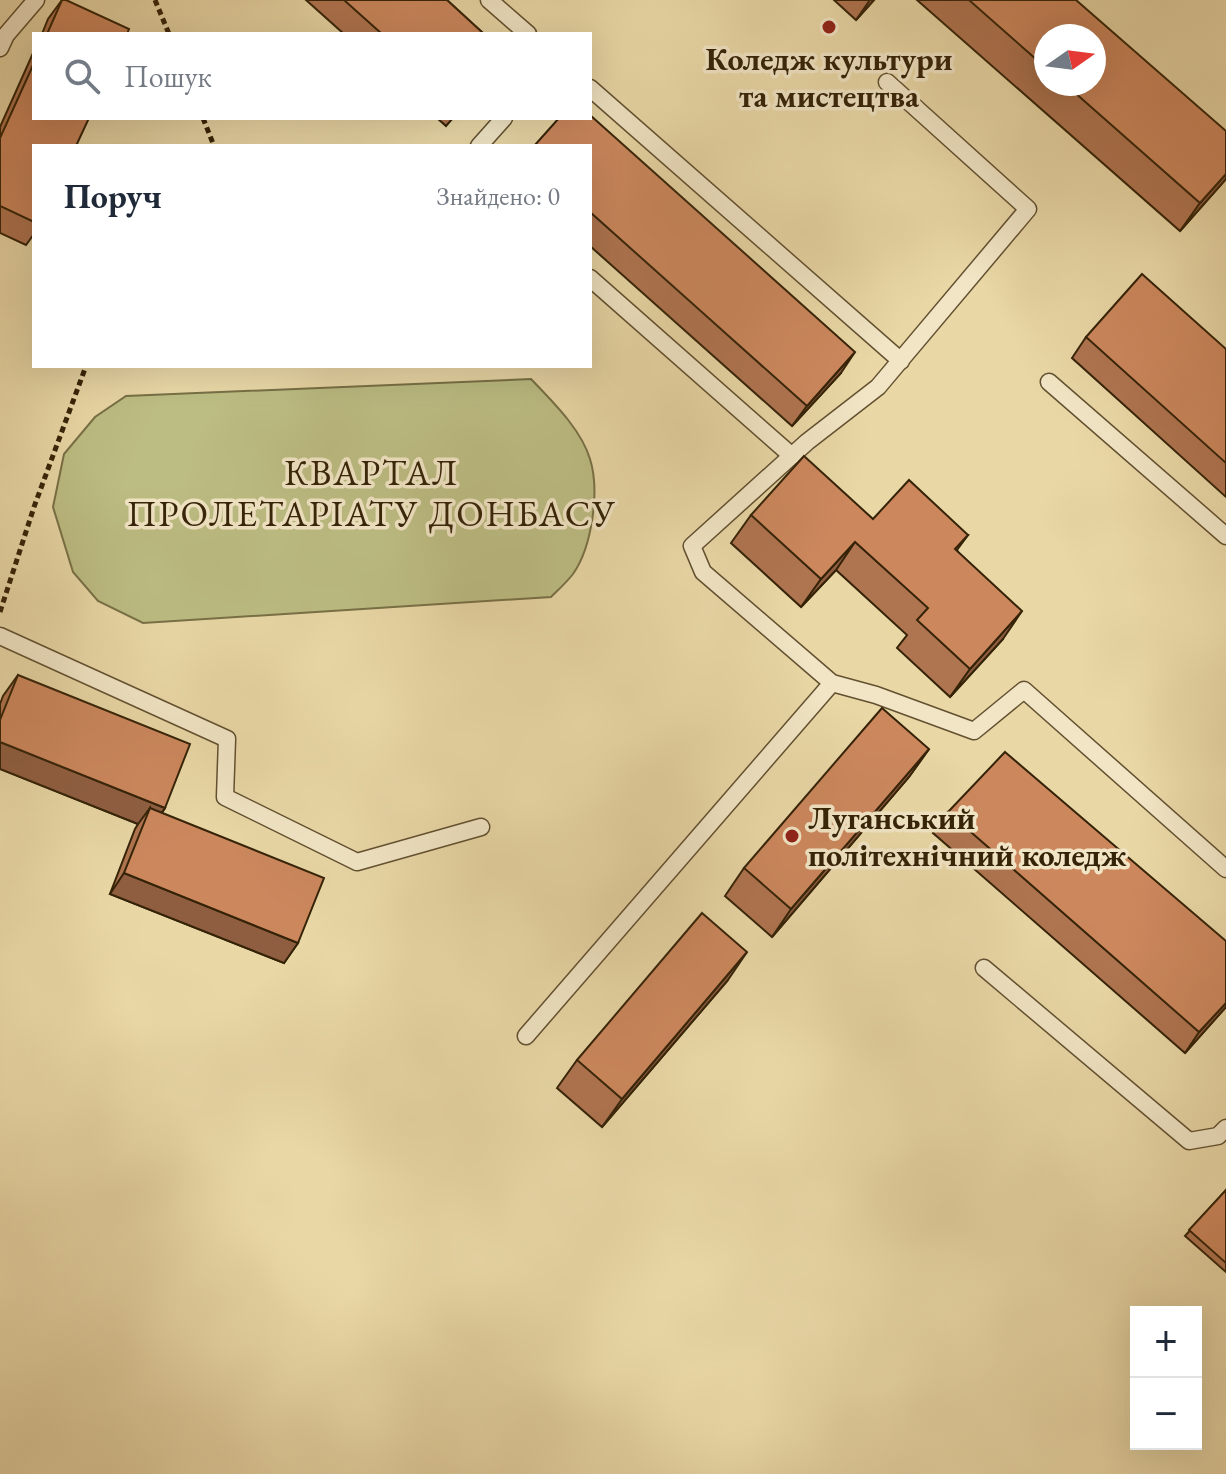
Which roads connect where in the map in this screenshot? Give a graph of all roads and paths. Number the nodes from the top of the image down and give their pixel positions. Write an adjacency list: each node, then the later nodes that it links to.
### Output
1 (36, 0): 6 (lane)
2 (155, 0): 4 (path)
3 (489, 0): 5 (lane)
4 (168, 32)
5 (526, 32)
6 (0, 48)
7 (887, 82): 14 (lane)
8 (592, 90): 14 (lane)
9 (204, 120): 11 (path)
10 (502, 120): 12 (lane)
11 (213, 144)
12 (481, 144)
13 (592, 280): 17 (lane)
14 (901, 361): 17 (lane)
15 (85, 368): 19 (path)
16 (1049, 382): 18 (lane)
17 (792, 456): 21 (lane)
18 (1226, 536)
19 (0, 613)
20 (0, 636): 22 (lane)
21 (832, 683): 23 (lane); 25 (lane)
22 (481, 827)
23 (1226, 869)
24 (984, 968): 26 (lane)
25 (526, 1036)
26 (1226, 1128)

